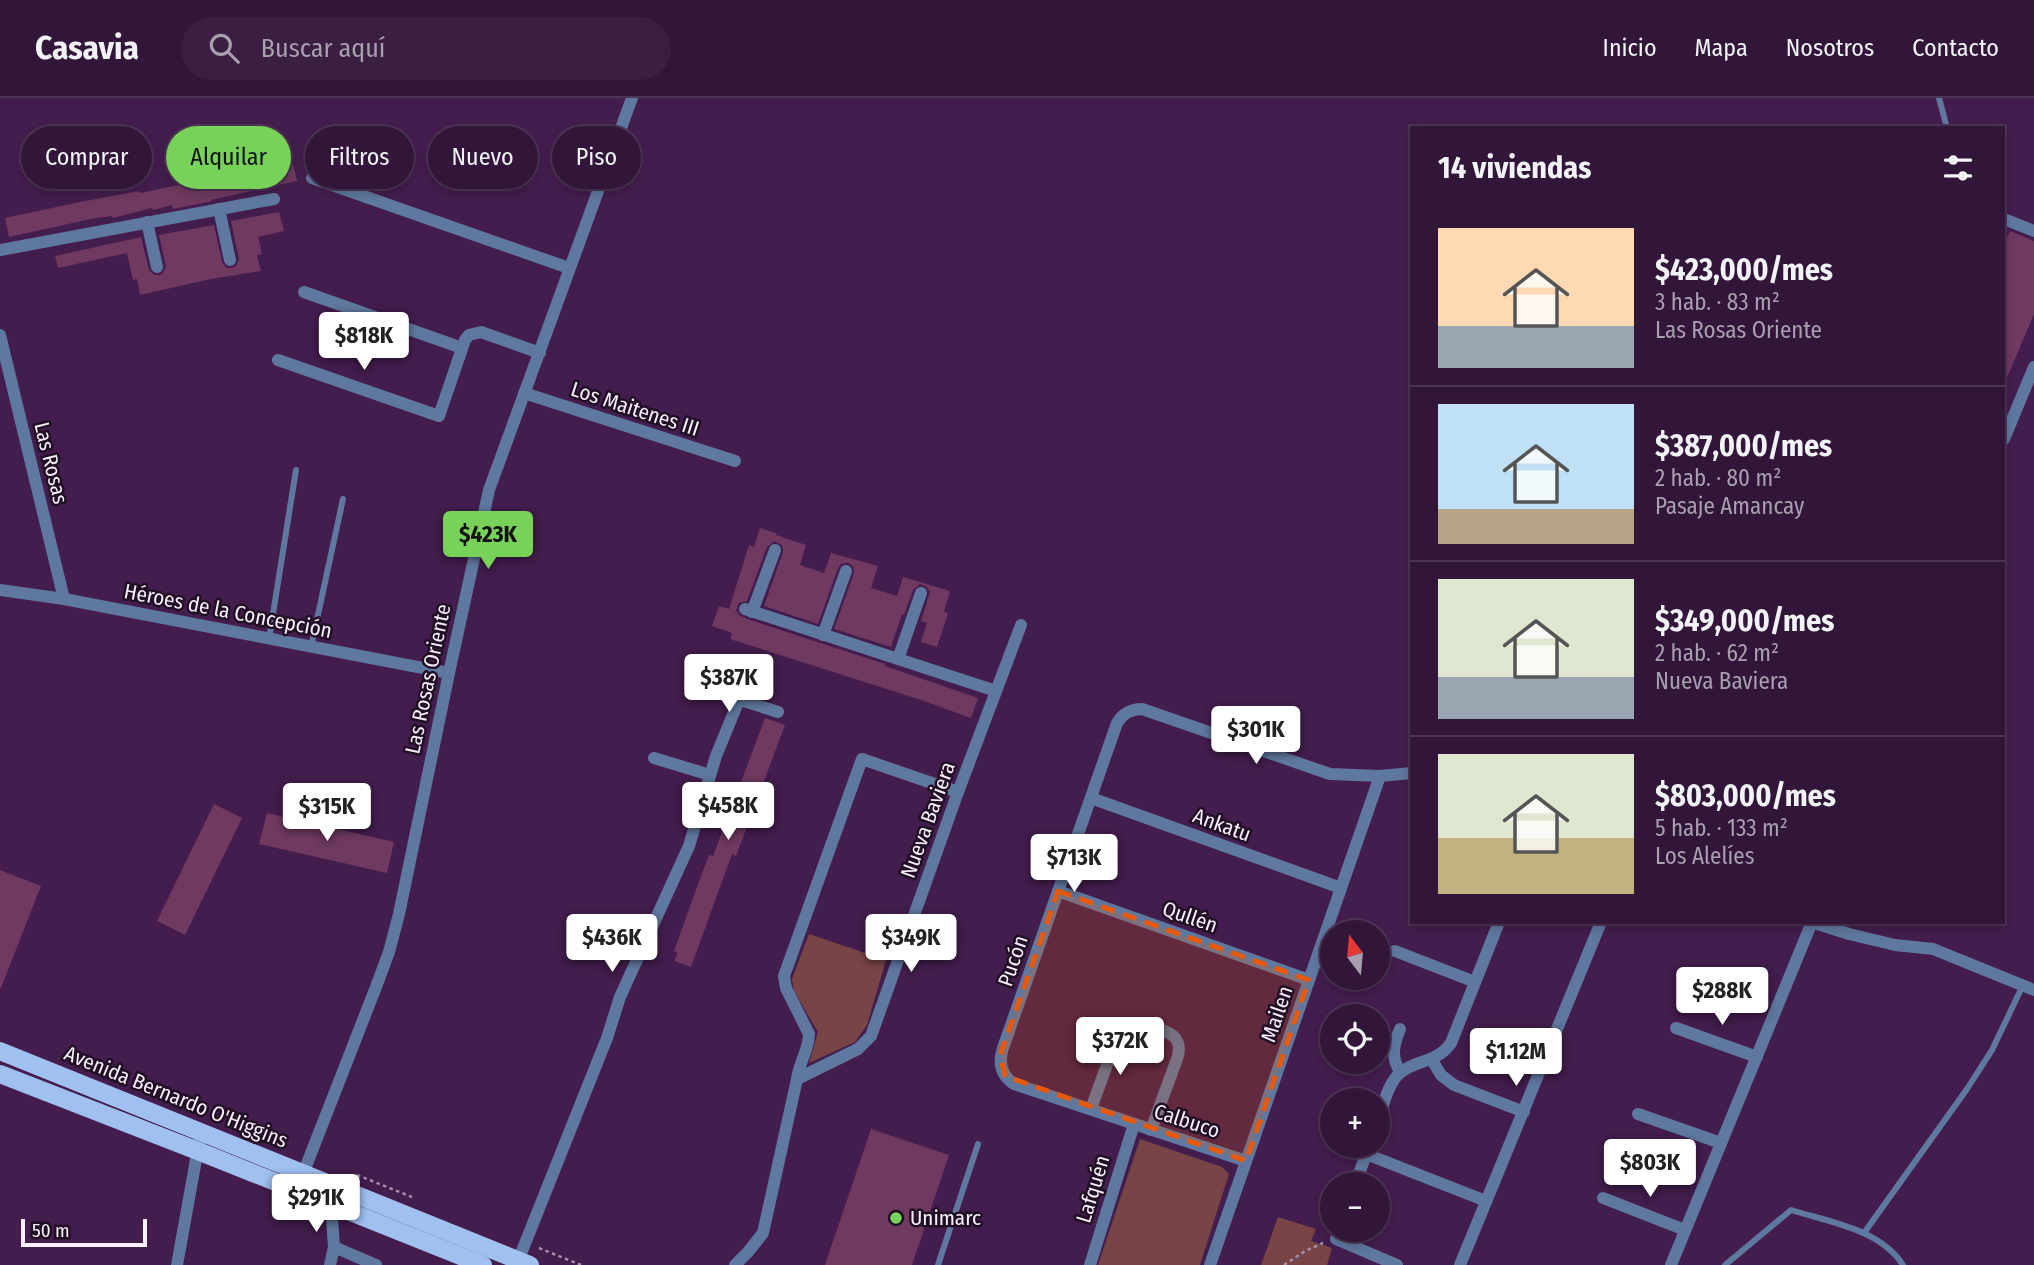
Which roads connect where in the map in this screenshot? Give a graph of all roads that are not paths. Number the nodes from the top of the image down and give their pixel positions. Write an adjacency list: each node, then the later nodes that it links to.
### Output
1 (632, 98): 13 (street, Las Rosas Oriente)
2 (1939, 98): 3 (lane)
3 (1946, 126)
4 (343, 189): 13 (street)
5 (274, 199): 6 (street)
6 (219, 209): 8 (street); 11 (street)
7 (2005, 219): 9 (street)
8 (147, 222): 10 (street); 12 (street)
9 (2034, 231)
10 (0, 250)
11 (230, 260)
12 (157, 267)
13 (569, 268): 17 (street, Las Rosas Oriente)
14 (304, 292): 16 (street)
15 (0, 335): 29 (street, Las Rosas)
16 (462, 348): 17 (street); 18 (street)
17 (540, 353): 20 (street, Las Rosas Oriente)
18 (278, 360)
19 (2034, 367): 21 (street)
20 (524, 393): 22 (street, Los Maitenes III); 35 (street, Las Rosas Oriente)
21 (2008, 419)
22 (735, 461)
23 (296, 470): 32 (lane)
24 (343, 499): 33 (lane)
25 (775, 550): 31 (street)
26 (846, 571): 31 (street)
27 (0, 590): 29 (street, Héroes de la Concepción)
28 (921, 593): 34 (street)
29 (64, 599): 32 (street, Héroes de la Concepción)
30 (1021, 625): 37 (street, Nueva Baviera)
31 (823, 635): 34 (street)
32 (269, 639): 33 (street, Héroes de la Concepción)
33 (312, 646): 35 (street, Héroes de la Concepción)
34 (898, 659): 37 (street)
35 (449, 673): 77 (street, Las Rosas Oriente)
36 (690, 684): 38 (street)
37 (996, 691): 44 (street, Nueva Baviera)
38 (739, 700): 39 (street); 42 (street)
39 (778, 712)
40 (654, 758): 42 (street)
41 (1410, 773): 43 (street)
42 (710, 775): 85 (street)
43 (1380, 776): 45 (street, Pucón); 46 (street, Mailen)
44 (958, 792): 64 (street, Nueva Baviera); 64 (street)
45 (1091, 798): 46 (street, Ankatu); 47 (street, Pucón)
46 (1341, 888): 53 (street, Mailen)
47 (1058, 891): 53 (street, Qullén); 61 (street, Pucón)
48 (1498, 924): 54 (street)
49 (1600, 924): 67 (street)
50 (1811, 924): 59 (street)
51 (1818, 924): 55 (street)
52 (1395, 951): 54 (street)
53 (1309, 979): 76 (street, Mailen)
54 (1475, 982): 60 (street)
55 (2029, 988): 82 (lane)
56 (1676, 1028): 59 (street)
57 (1400, 1029): 62 (street)
58 (0, 1051): 71 (main road, Avenida Bernardo O'Higgins)
59 (1757, 1057): 72 (street)
60 (1432, 1060): 62 (street); 67 (street)
61 (1002, 1070): 66 (street, Calbuco)
62 (1400, 1073): 65 (street)
63 (0, 1074): 74 (main road, Avenida Bernardo O'Higgins)
64 (797, 1079): 90 (street)
65 (1390, 1088)
66 (1091, 1109): 69 (street, Calbuco); 70 (street)
67 (1524, 1112): 80 (street)
68 (1638, 1114): 72 (street)
69 (1133, 1124): 70 (street, Calbuco); 92 (street, Lafquén)
70 (1151, 1129): 76 (street, Calbuco)
71 (201, 1132): 74 (street); 77 (main road, Avenida Bernardo O'Higgins)
72 (1721, 1143): 81 (street)
73 (978, 1144): 91 (lane)
74 (198, 1151): 77 (main road, Avenida Bernardo O'Higgins); 86 (street)
75 (1387, 1158): 80 (street)
76 (1246, 1161): 93 (street, Mailen)
77 (299, 1181): 78 (main road, Avenida Bernardo O'Higgins)
78 (334, 1196): 84 (street); 85 (main road, Avenida Bernardo O'Higgins); 89 (main road, Avenida Bernardo O'Higgins)
79 (1603, 1198): 81 (street)
80 (1486, 1201): 95 (street)
81 (1685, 1230): 96 (street)
82 (1864, 1233): 97 (lane); 98 (lane)
83 (1351, 1242): 94 (street)
84 (334, 1247): 87 (street); 88 (street)
85 (524, 1263)
86 (177, 1265)
87 (330, 1265)
88 (376, 1265)
89 (483, 1265)
90 (735, 1265)
91 (938, 1265)
92 (1090, 1265)
93 (1210, 1265)
94 (1397, 1265)
95 (1460, 1265)
96 (1671, 1265)
97 (1725, 1265)
98 (1903, 1265)

